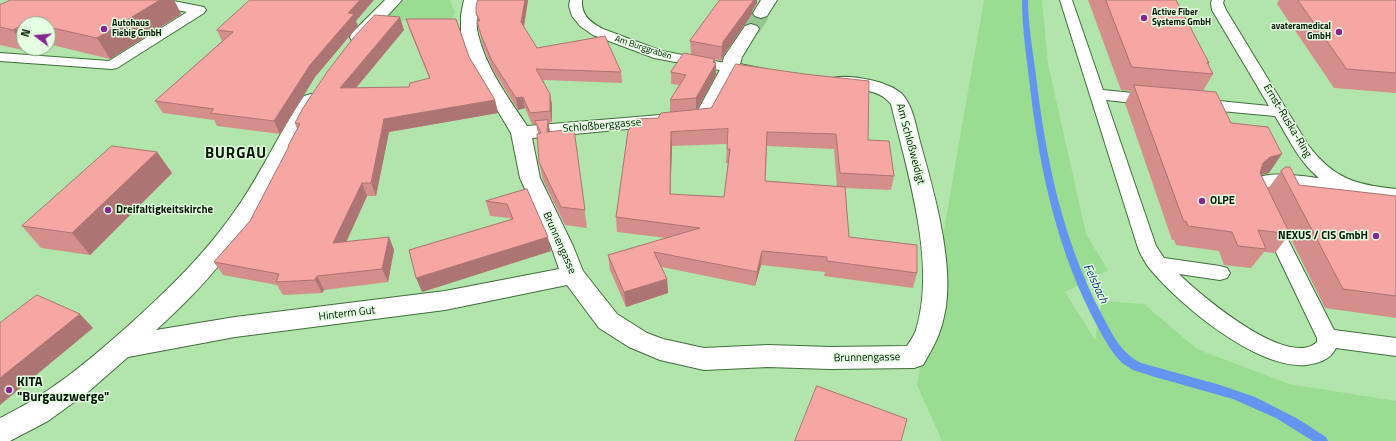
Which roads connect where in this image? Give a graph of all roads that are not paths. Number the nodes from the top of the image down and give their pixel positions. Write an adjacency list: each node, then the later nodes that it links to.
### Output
1 (148, 0): 11 (lane)
2 (394, 0): 10 (street)
3 (472, 0): 20 (street, Brunnengasse)
4 (576, 0): 12 (lane, Am Burggraben)
5 (769, 0): 8 (street)
6 (1066, 0): 16 (lane)
7 (1217, 1): 19 (lane, Ernst-Ruska-Ring)
8 (761, 13)
9 (751, 29): 12 (street, Schloßberggasse)
10 (347, 51)
11 (0, 57)
12 (730, 68): 13 (street); 20 (street, Schloßberggasse)
13 (782, 77)
14 (822, 80): 29 (street, Am Schloßweidigt)
15 (324, 82): 28 (street)
16 (1096, 94): 17 (lane); 23 (lane)
17 (1165, 101)
18 (1188, 103): 19 (lane)
19 (1280, 112): 21 (lane, Ernst-Ruska-Ring)
20 (521, 133): 25 (street, Brunnengasse)
21 (1350, 187): 22 (lane, Ernst-Ruska-Ring); 26 (lane)
22 (1396, 195)
23 (1157, 264): 24 (lane); 26 (lane)
24 (1220, 272)
25 (573, 275): 28 (street, Hinterm Gut); 29 (street, Brunnengasse)
26 (1327, 338): 27 (lane)
27 (1396, 347)
28 (120, 348): 30 (street)
29 (914, 357)
30 (0, 432)

